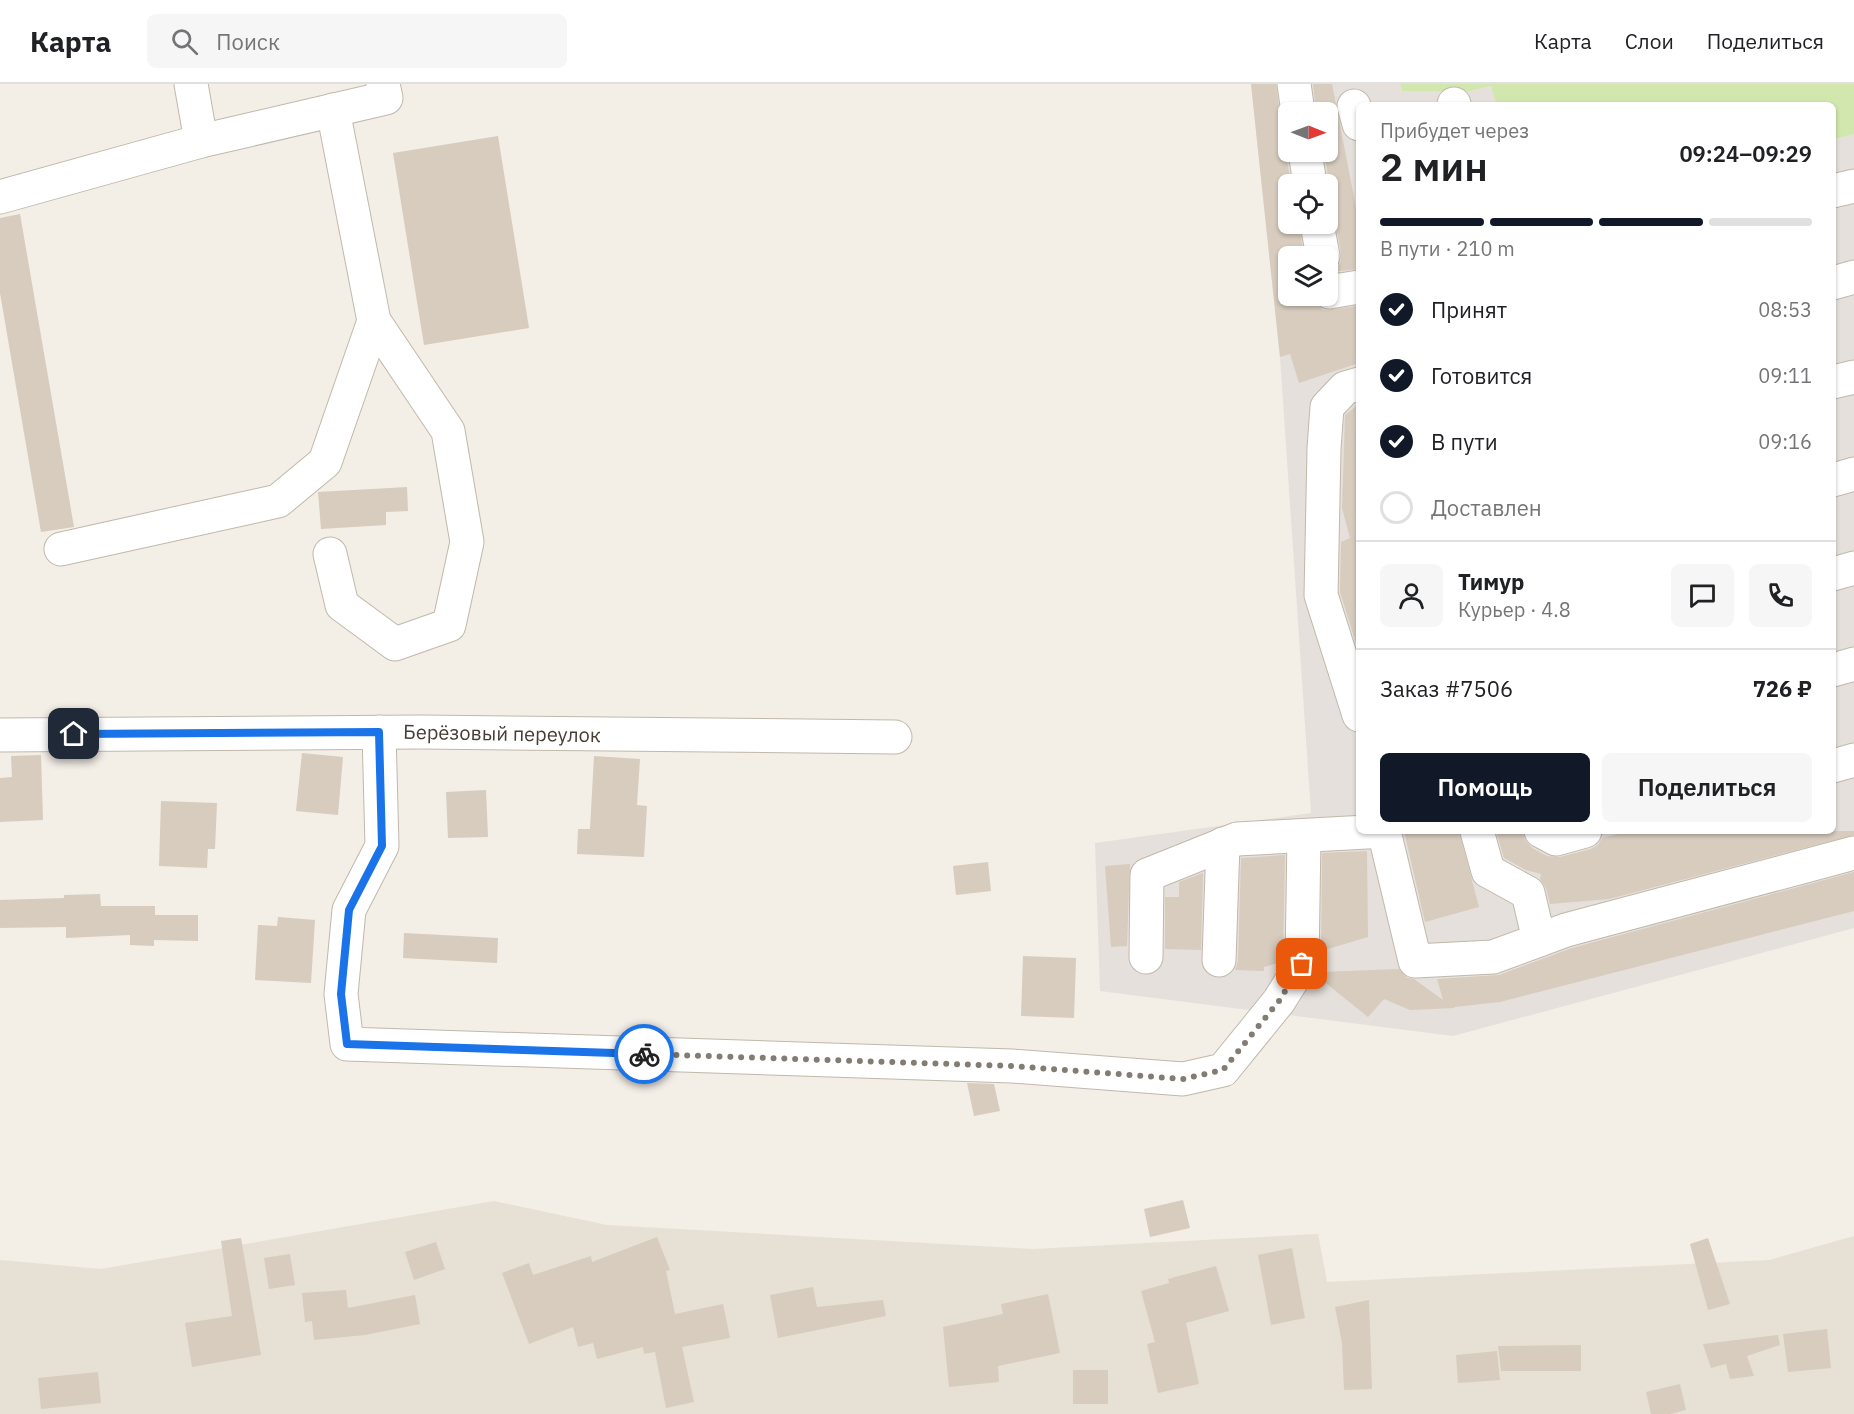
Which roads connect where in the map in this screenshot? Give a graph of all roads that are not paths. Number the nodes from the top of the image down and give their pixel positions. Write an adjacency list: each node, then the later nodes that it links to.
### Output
1 (191, 84): 6 (street)
2 (383, 84): 5 (street)
3 (1294, 84): 4 (street)
4 (1297, 102)
5 (333, 110): 6 (street); 14 (street)
6 (201, 141): 9 (street)
7 (1854, 186): 8 (street)
8 (1836, 190)
9 (0, 197)
10 (1854, 277): 11 (street)
11 (1836, 282)
12 (1356, 288): 13 (street)
13 (1338, 290)
14 (374, 321): 20 (street); 21 (street)
15 (1854, 377): 16 (street)
16 (1836, 381)
17 (1356, 385): 26 (street)
18 (1854, 474): 19 (street)
19 (1836, 479)
20 (61, 549)
21 (330, 554)
22 (1854, 568): 23 (street)
23 (1836, 573)
24 (1854, 664): 25 (street)
25 (1836, 669)
26 (1356, 706)
27 (379, 732): 28 (street, Берёзовый переулок); 29 (street, Берёзовый переулок); 37 (street)
28 (0, 735)
29 (895, 737)
30 (1854, 760): 31 (street)
31 (1836, 765)
32 (1356, 833): 37 (street)
33 (1385, 834): 40 (street)
34 (1478, 834): 40 (street)
35 (1547, 834): 36 (street)
36 (1573, 834)
37 (1304, 836): 38 (street)
38 (1223, 844): 41 (street); 42 (street)
39 (1854, 854): 40 (street)
40 (1539, 940)
41 (1146, 957)
42 (1219, 960)

